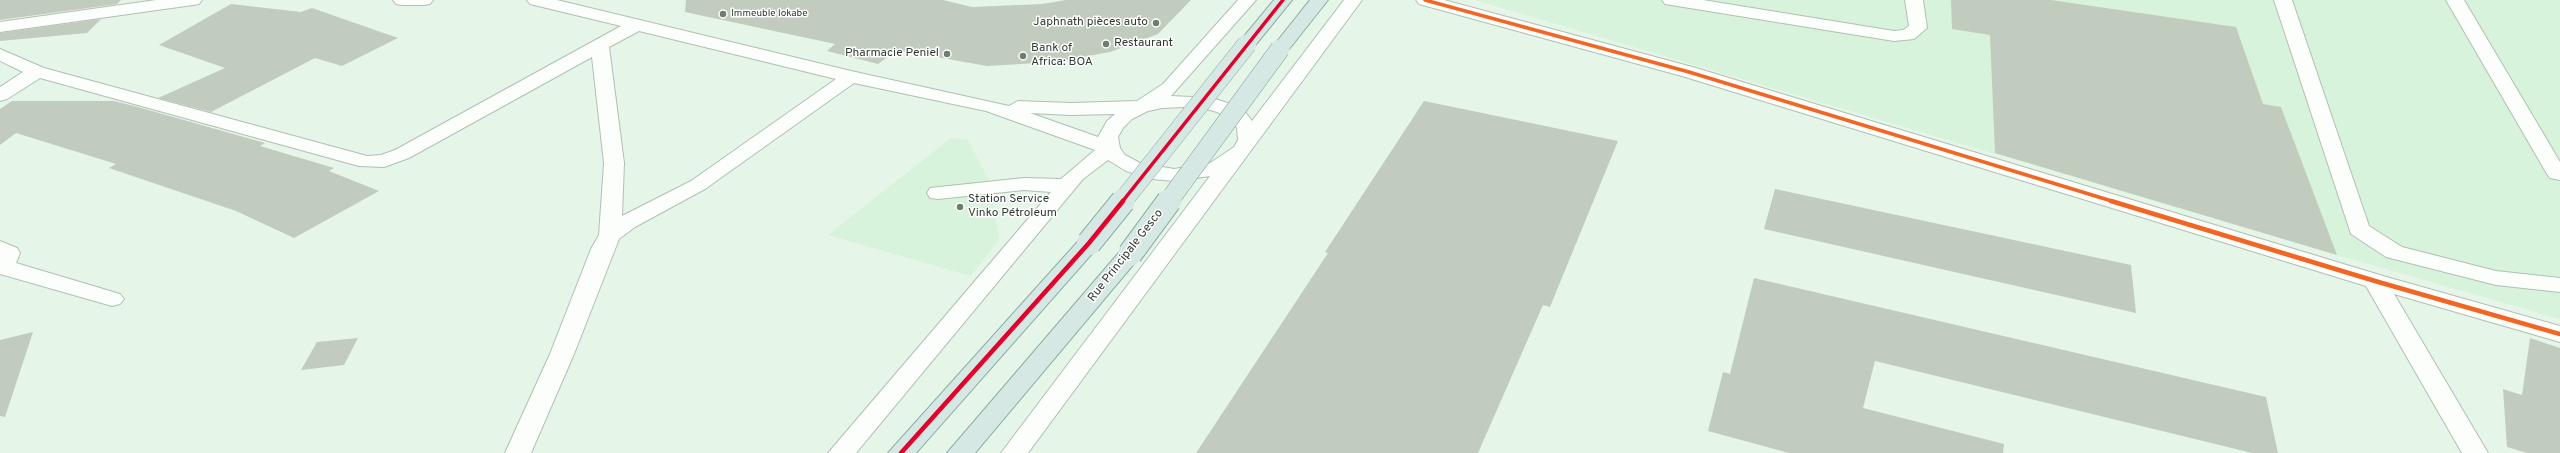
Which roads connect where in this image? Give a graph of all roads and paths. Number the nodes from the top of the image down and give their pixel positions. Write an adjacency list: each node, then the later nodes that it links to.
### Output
1 (193, 0): 15 (street)
2 (402, 0): 3 (street)
3 (424, 0)
4 (536, 0): 14 (street)
5 (1247, 0): 22 (street)
6 (1283, 0): 37 (main road, bridge)
7 (1319, 0): 38 (main road, Rue Principale Gesco, bridge)
8 (1353, 0): 23 (street)
9 (1425, 0): 31 (street)
10 (1671, 0): 11 (street)
11 (1914, 0)
12 (2283, 0): 32 (street)
13 (2455, 0): 26 (street)
14 (638, 24): 16 (street); 19 (street)
15 (0, 27)
16 (600, 45): 18 (street); 29 (street)
17 (0, 54): 18 (street)
18 (37, 72): 20 (street)
19 (851, 77): 21 (street); 29 (street)
20 (0, 95)
21 (991, 106): 22 (street); 24 (street)
22 (1141, 107): 23 (street); 24 (street)
23 (1248, 140): 25 (street)
24 (1110, 148): 25 (street); 27 (street)
25 (1233, 159): 39 (street)
26 (2557, 174)
27 (1067, 186): 28 (street); 36 (street)
28 (938, 193)
29 (610, 235): 35 (street)
30 (1, 261): 33 (street)
31 (2374, 281): 34 (street); 40 (street)
32 (2560, 285)
33 (112, 299)
34 (2560, 334)
35 (518, 453)
36 (841, 453)
37 (901, 453)
38 (960, 453)
39 (1014, 453)
40 (2475, 453)

